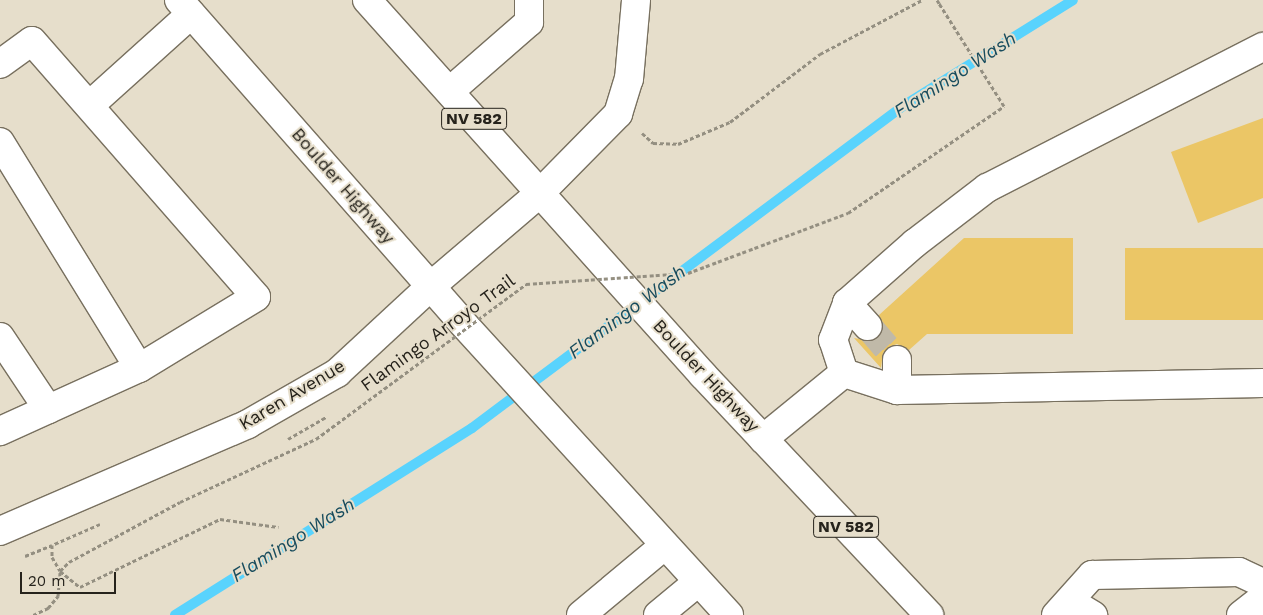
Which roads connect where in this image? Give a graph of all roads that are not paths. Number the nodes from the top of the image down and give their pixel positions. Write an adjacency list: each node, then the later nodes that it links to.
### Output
1 (367, 0): 7 (main road, Boulder Highway / NV 582)
2 (529, 0): 7 (main road)
3 (636, 0): 10 (main road, Karen Avenue)
4 (185, 7): 8 (main road); 11 (main road, Boulder Highway)
5 (1263, 47): 12 (main road)
6 (0, 64): 8 (main road)
7 (450, 91): 10 (main road, Boulder Highway / NV 582)
8 (90, 105): 16 (main road)
9 (0, 142): 16 (main road)
10 (541, 192): 11 (main road, Karen Avenue); 22 (main road, Boulder Highway / NV 582)
11 (431, 286): 23 (main road, Karen Avenue); 24 (main road, Boulder Highway)
12 (847, 303): 13 (main road); 17 (main road)
13 (868, 326)
14 (0, 337): 20 (main road)
15 (897, 360): 19 (main road)
16 (139, 368): 20 (main road)
17 (844, 373): 19 (main road); 22 (main road)
18 (1263, 383): 19 (main road)
19 (896, 390)
20 (48, 409): 21 (main road)
21 (0, 431)
22 (763, 439): 32 (main road, Boulder Highway / NV 582)
23 (0, 531)
24 (665, 544): 25 (main road, Boulder Highway); 29 (main road)
25 (698, 582): 30 (main road); 31 (main road, Boulder Highway)
26 (1263, 583): 28 (main road)
27 (1263, 598): 33 (main road)
28 (1073, 611)
29 (581, 615)
30 (658, 615)
31 (729, 615)
32 (928, 615)
33 (1241, 615)

